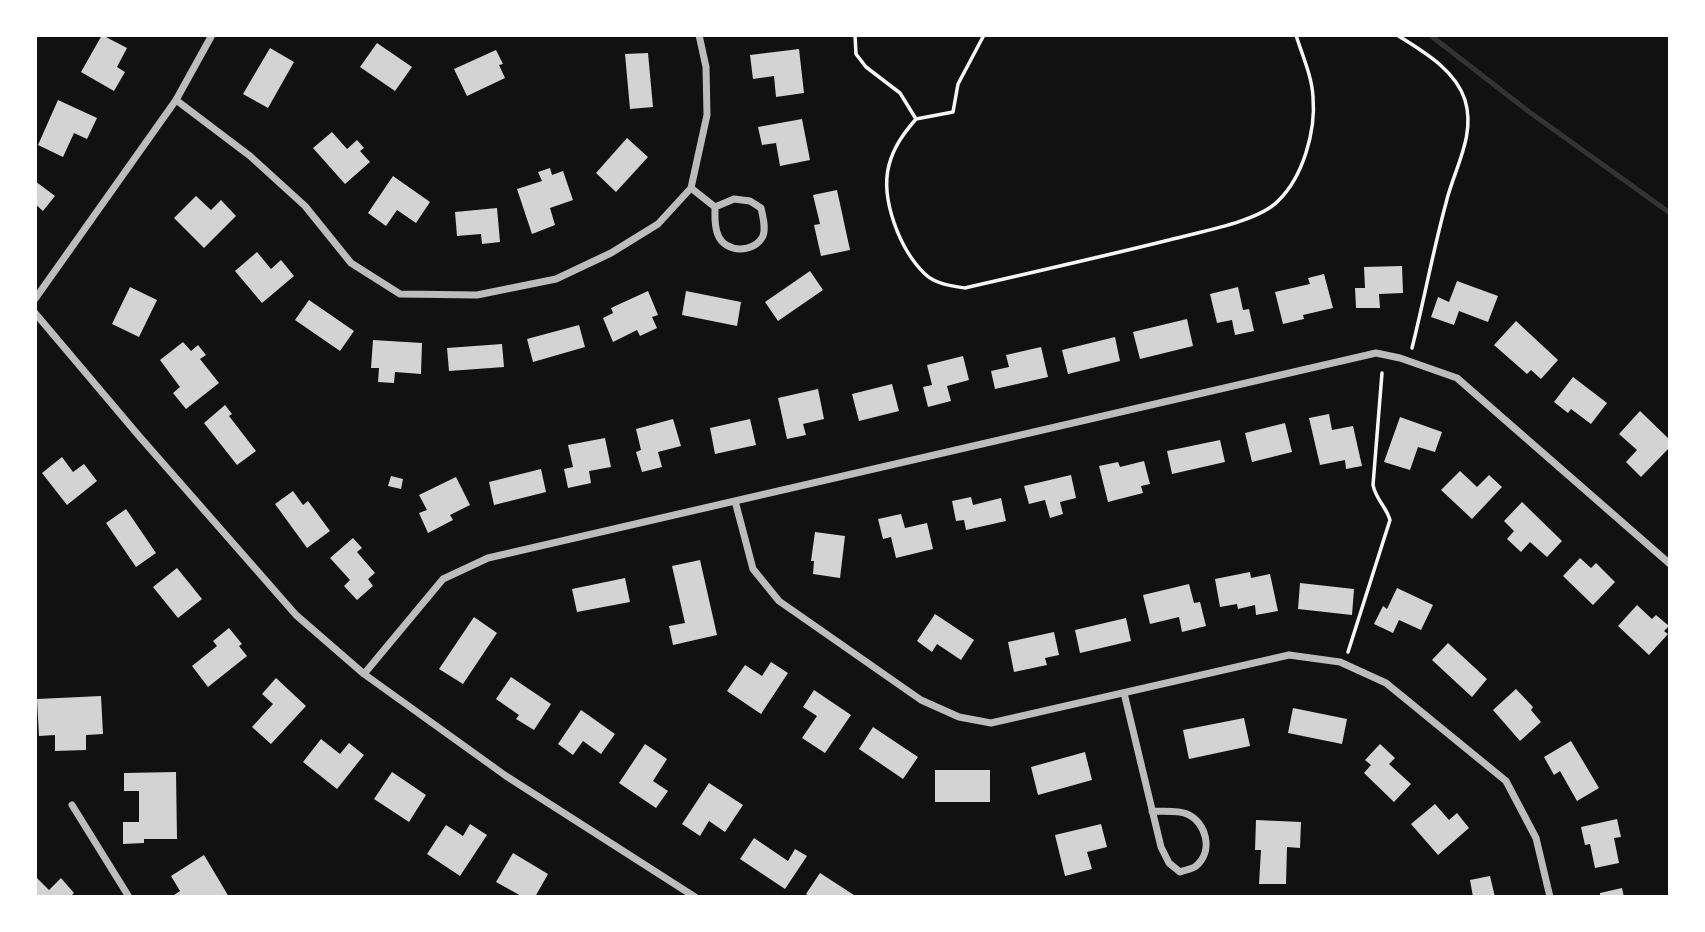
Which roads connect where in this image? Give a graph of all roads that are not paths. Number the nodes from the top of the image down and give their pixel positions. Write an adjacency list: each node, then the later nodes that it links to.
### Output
1 (212, 35): 3 (street)
2 (699, 35): 4 (street)
3 (176, 100): 4 (street); 6 (street)
4 (691, 188): 5 (street)
5 (715, 207): 5 (street)
6 (35, 299)
7 (35, 313): 10 (street)
8 (735, 500): 9 (street); 10 (street); 11 (street)
9 (1670, 564)
10 (364, 674): 15 (street)
11 (1124, 693): 13 (street); 16 (street)
12 (72, 805): 14 (street)
13 (1153, 811): 13 (street)
14 (130, 897)
15 (695, 897)
16 (1550, 897)

